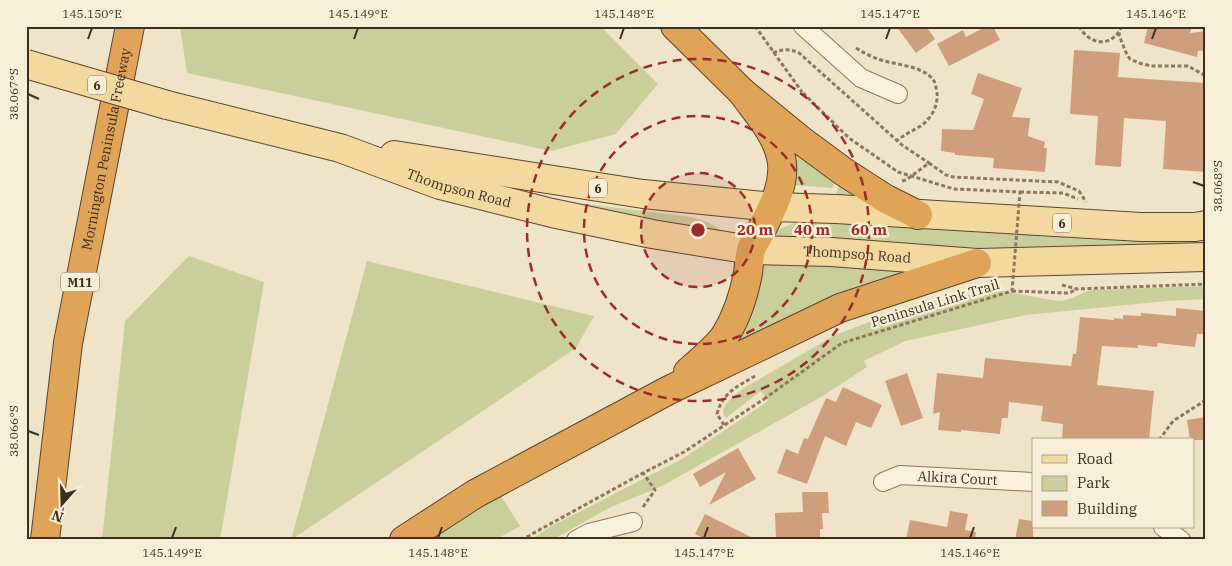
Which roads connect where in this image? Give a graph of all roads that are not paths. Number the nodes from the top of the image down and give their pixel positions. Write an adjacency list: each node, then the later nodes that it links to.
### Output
1 (130, 26): 19 (highway, Mornington Peninsula Freeway / M11)
2 (675, 26): 5 (highway)
3 (803, 26): 6 (street)
4 (26, 64): 7 (main road, Thompson Road / 6, bridge)
5 (742, 92): 8 (highway); 9 (highway)
6 (898, 94)
7 (340, 148): 8 (main road, Thompson Road / 6); 11 (main road, Thompson Road / 6)
8 (772, 207): 9 (main road, Thompson Road / 6); 11 (highway)
9 (918, 214): 10 (main road, Thompson Road / 6)
10 (1206, 225)
11 (751, 250): 13 (main road, Thompson Road / 6); 14 (highway)
12 (1206, 257): 13 (main road, Thompson Road / 6)
13 (977, 263): 14 (highway)
14 (669, 390): 20 (highway)
15 (883, 482): 16 (street, Alkira Court)
16 (1032, 482)
17 (633, 522): 21 (street)
18 (1164, 528): 22 (street)
19 (45, 540)
20 (404, 540)
21 (576, 540)
22 (1181, 540)

